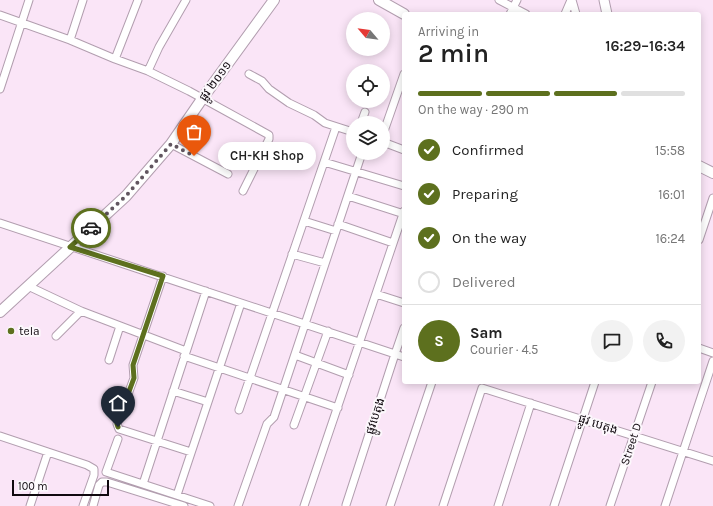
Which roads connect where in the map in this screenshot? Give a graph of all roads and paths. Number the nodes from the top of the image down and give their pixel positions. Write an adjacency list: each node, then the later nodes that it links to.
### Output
1 (29, 0): 17 (street)
2 (83, 0): 18 (street)
3 (138, 0): 19 (street)
4 (186, 0): 20 (street)
5 (274, 0): 24 (main road, ផ្លូវ ២០១១)
6 (379, 0): 15 (main road)
7 (499, 0): 11 (street)
8 (517, 0): 11 (street)
9 (571, 0): 12 (street); 13 (street)
10 (604, 0): 14 (street)
11 (512, 11)
12 (566, 12)
13 (575, 12)
14 (607, 12)
15 (402, 13)
16 (0, 15): 17 (street)
17 (21, 22): 18 (street); 23 (street)
18 (70, 40): 19 (street)
19 (115, 59): 20 (street)
20 (148, 71): 24 (street)
21 (248, 74): 28 (street)
22 (402, 80): 27 (street)
23 (0, 89)
24 (202, 99): 30 (main road, ផ្លូវ ២០១១); 40 (street)
25 (365, 112): 26 (street)
26 (364, 116)
27 (389, 116)
28 (336, 127): 29 (street); 34 (street)
29 (346, 130)
30 (171, 144): 38 (street); 50 (main road, ផ្លូវ ២០១១)
31 (390, 145): 32 (street)
32 (402, 149)
33 (360, 160): 36 (street)
34 (324, 162): 36 (street); 45 (street)
35 (701, 167): 37 (main road)
36 (356, 172): 39 (street); 41 (street)
37 (713, 172)
38 (228, 174)
39 (402, 185)
40 (243, 191)
41 (348, 196): 43 (street); 47 (street)
42 (713, 198): 48 (street)
43 (402, 212)
44 (402, 218): 49 (street)
45 (304, 221): 47 (street); 51 (street)
46 (0, 223): 50 (street)
47 (337, 228): 49 (street); 52 (street)
48 (701, 234)
49 (393, 243): 56 (street)
50 (70, 247): 53 (street); 54 (main road, ផ្លូវ ២០១១)
51 (292, 254): 52 (street); 61 (street)
52 (325, 263): 62 (street)
53 (163, 276): 55 (street); 66 (street)
54 (28, 286): 59 (street); 60 (main road, ផ្លូវ ២០១១)
55 (206, 291): 58 (street); 71 (street)
56 (376, 294): 57 (street); 68 (street)
57 (402, 302)
58 (241, 303): 61 (street); 78 (street)
59 (81, 311): 63 (street); 67 (street)
60 (0, 312)
61 (272, 313): 62 (street); 80 (street)
62 (305, 324): 64 (street); 73 (street)
63 (120, 326): 66 (street); 75 (street)
64 (328, 331): 68 (street); 77 (street)
65 (402, 334): 72 (street, ផ្លូវបេតុង)
66 (143, 335): 71 (street); 96 (street)
67 (56, 336)
68 (360, 342): 72 (street); 79 (street)
69 (701, 349): 70 (street)
70 (713, 353)
71 (185, 354): 78 (street); 85 (street)
72 (395, 354): 74 (street); 104 (street, ផ្លូវបេតុង)
73 (295, 355): 77 (street); 84 (street)
74 (402, 356)
75 (109, 360)
76 (713, 361): 97 (street)
77 (316, 363): 79 (street); 86 (street)
78 (219, 369): 80 (street); 87 (street)
79 (349, 375): 89 (street)
80 (250, 378): 84 (street); 90 (street)
81 (431, 384): 112 (street)
82 (594, 384): 91 (street)
83 (651, 384): 94 (street, Street D)
84 (283, 390): 86 (street); 110 (street)
85 (173, 391): 87 (street); 96 (street)
86 (304, 397): 89 (street); 92 (street)
87 (208, 402): 99 (street)
88 (532, 403): 91 (street, ផ្លូវ បេតុង); 113 (street, ផ្លូវ បេតុង); 114 (street)
89 (338, 408): 111 (street)
90 (239, 410)
91 (583, 419): 94 (street, ផ្លូវ បេតុង); 115 (street)
92 (294, 425)
93 (0, 436): 98 (street)
94 (634, 436): 97 (street, ផ្លូវ បេតុង); 116 (street, Street D)
95 (118, 439): 101 (street)
96 (156, 441): 99 (street); 101 (street)
97 (683, 451): 100 (street, ផ្លូវ បេតុង); 117 (street)
98 (48, 452): 105 (street); 106 (street)
99 (191, 452): 102 (street)
100 (713, 461)
101 (143, 484): 102 (street)
102 (177, 495): 103 (street)
103 (195, 504): 109 (street)
104 (346, 504)
105 (30, 506)
106 (83, 506)
107 (93, 506): 108 (street)
108 (184, 506)
109 (210, 506)
110 (238, 506)
111 (304, 506)
112 (390, 506)
113 (442, 506)
114 (498, 506)
115 (554, 506)
116 (610, 506)
117 (664, 506)

